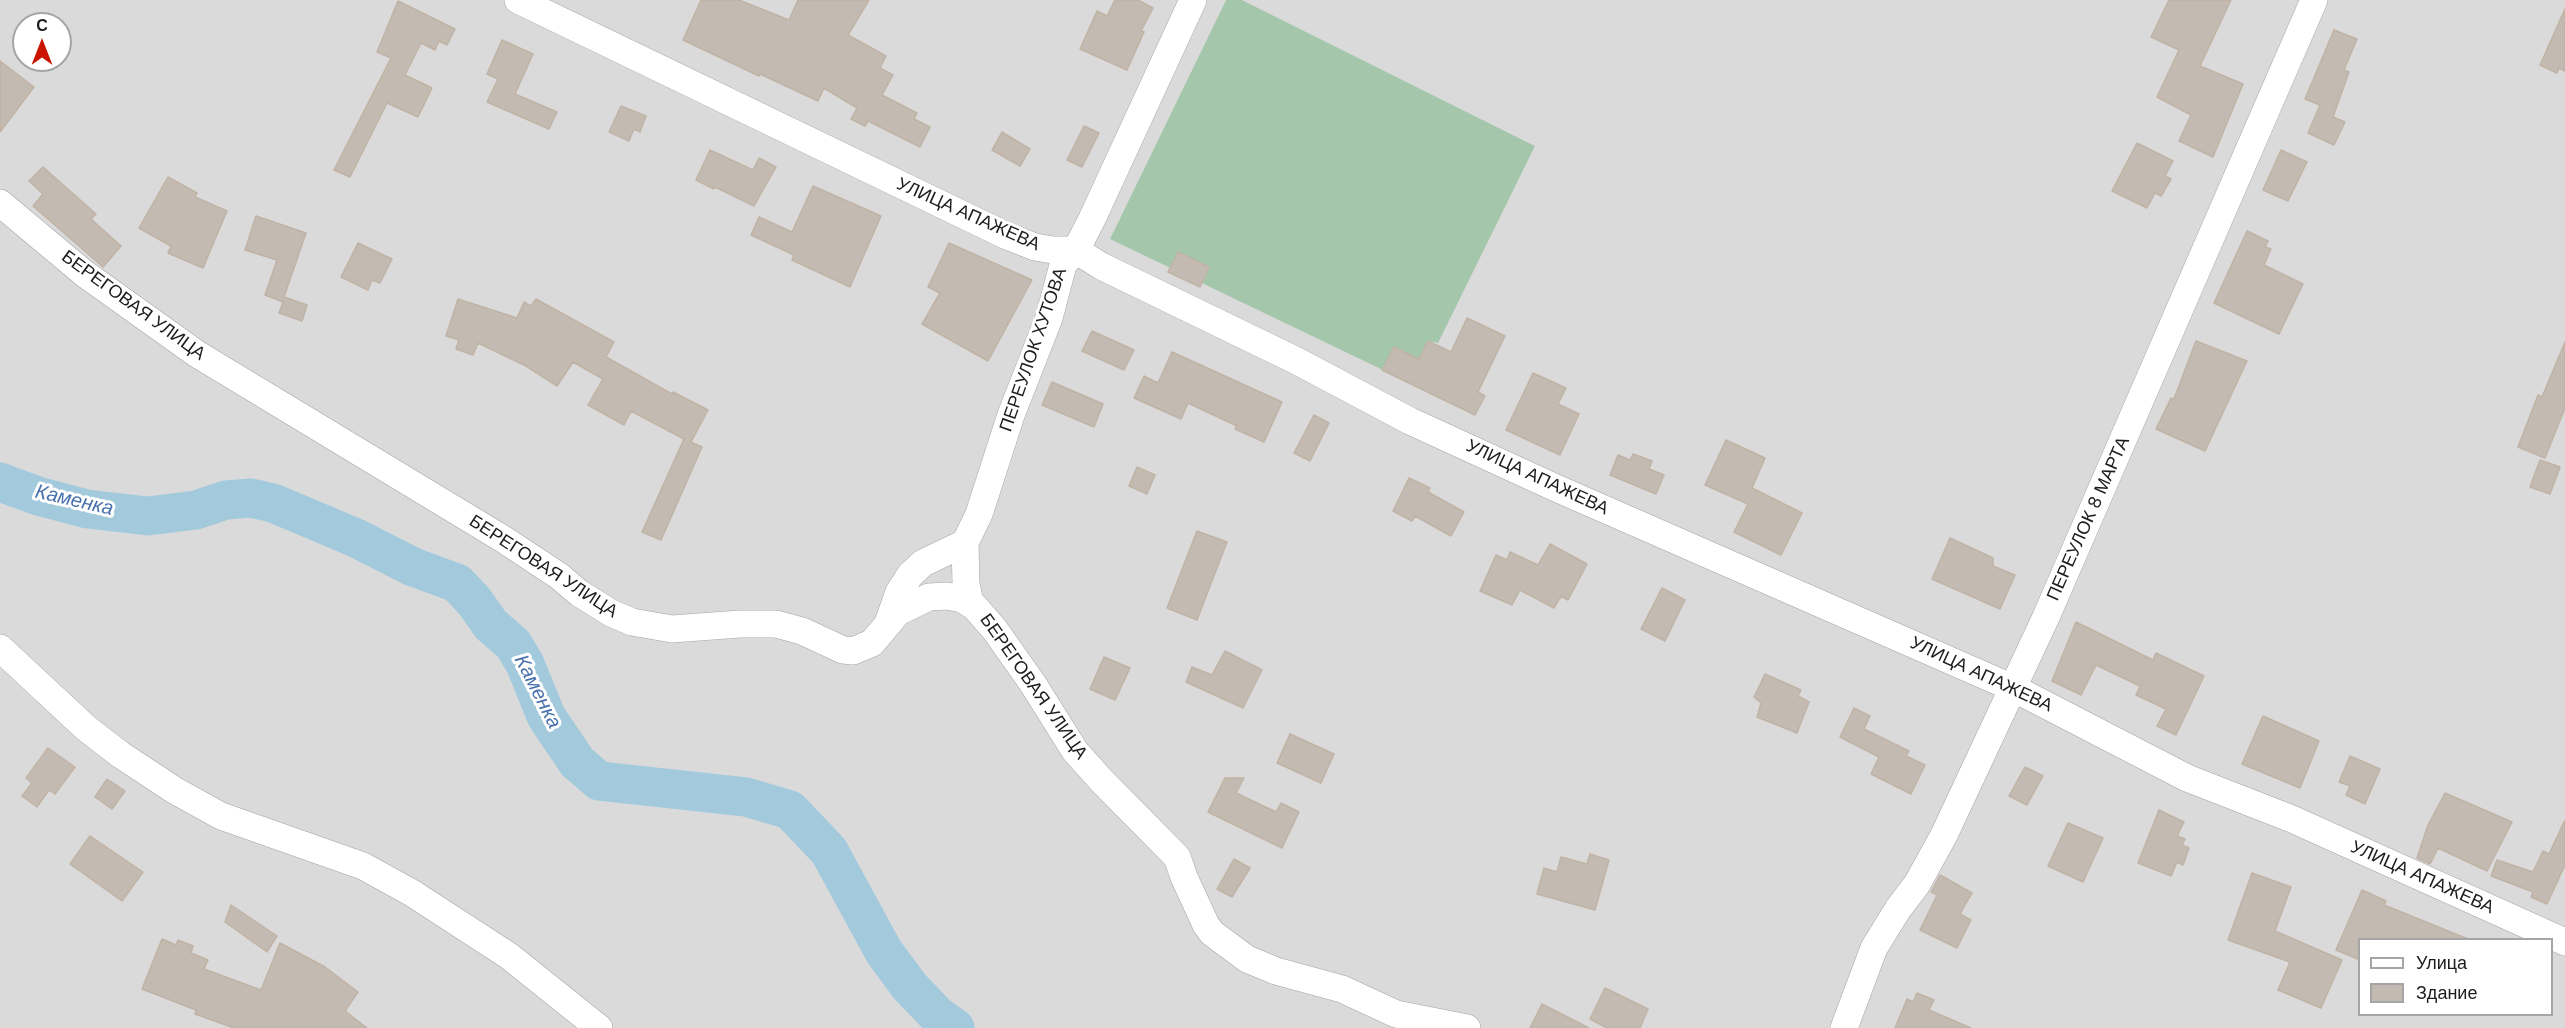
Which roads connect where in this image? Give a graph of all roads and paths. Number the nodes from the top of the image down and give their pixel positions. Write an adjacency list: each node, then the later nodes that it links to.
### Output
1 (518, 0): 5 (street, УЛИЦА АПАЖЕВА)
2 (1193, 0): 5 (street, ПЕРЕУЛОК ХУТОВА)
3 (2314, 0): 10 (street, ПЕРЕУЛОК 8 МАРТА)
4 (0, 203): 8 (street, БЕРЕГОВАЯ УЛИЦА)
5 (1076, 250): 6 (street, ПЕРЕУЛОК ХУТОВА); 10 (street, УЛИЦА АПАЖЕВА)
6 (965, 543): 7 (street); 8 (street)
7 (970, 604): 8 (street, БЕРЕГОВАЯ УЛИЦА); 13 (street, БЕРЕГОВАЯ УЛИЦА)
8 (888, 623)
9 (0, 648): 12 (street)
10 (2013, 688): 11 (street, УЛИЦА АПАЖЕВА); 14 (street, ПЕРЕУЛОК 8 МАРТА)
11 (2565, 942)
12 (599, 1028)
13 (1467, 1028)
14 (1844, 1028)

